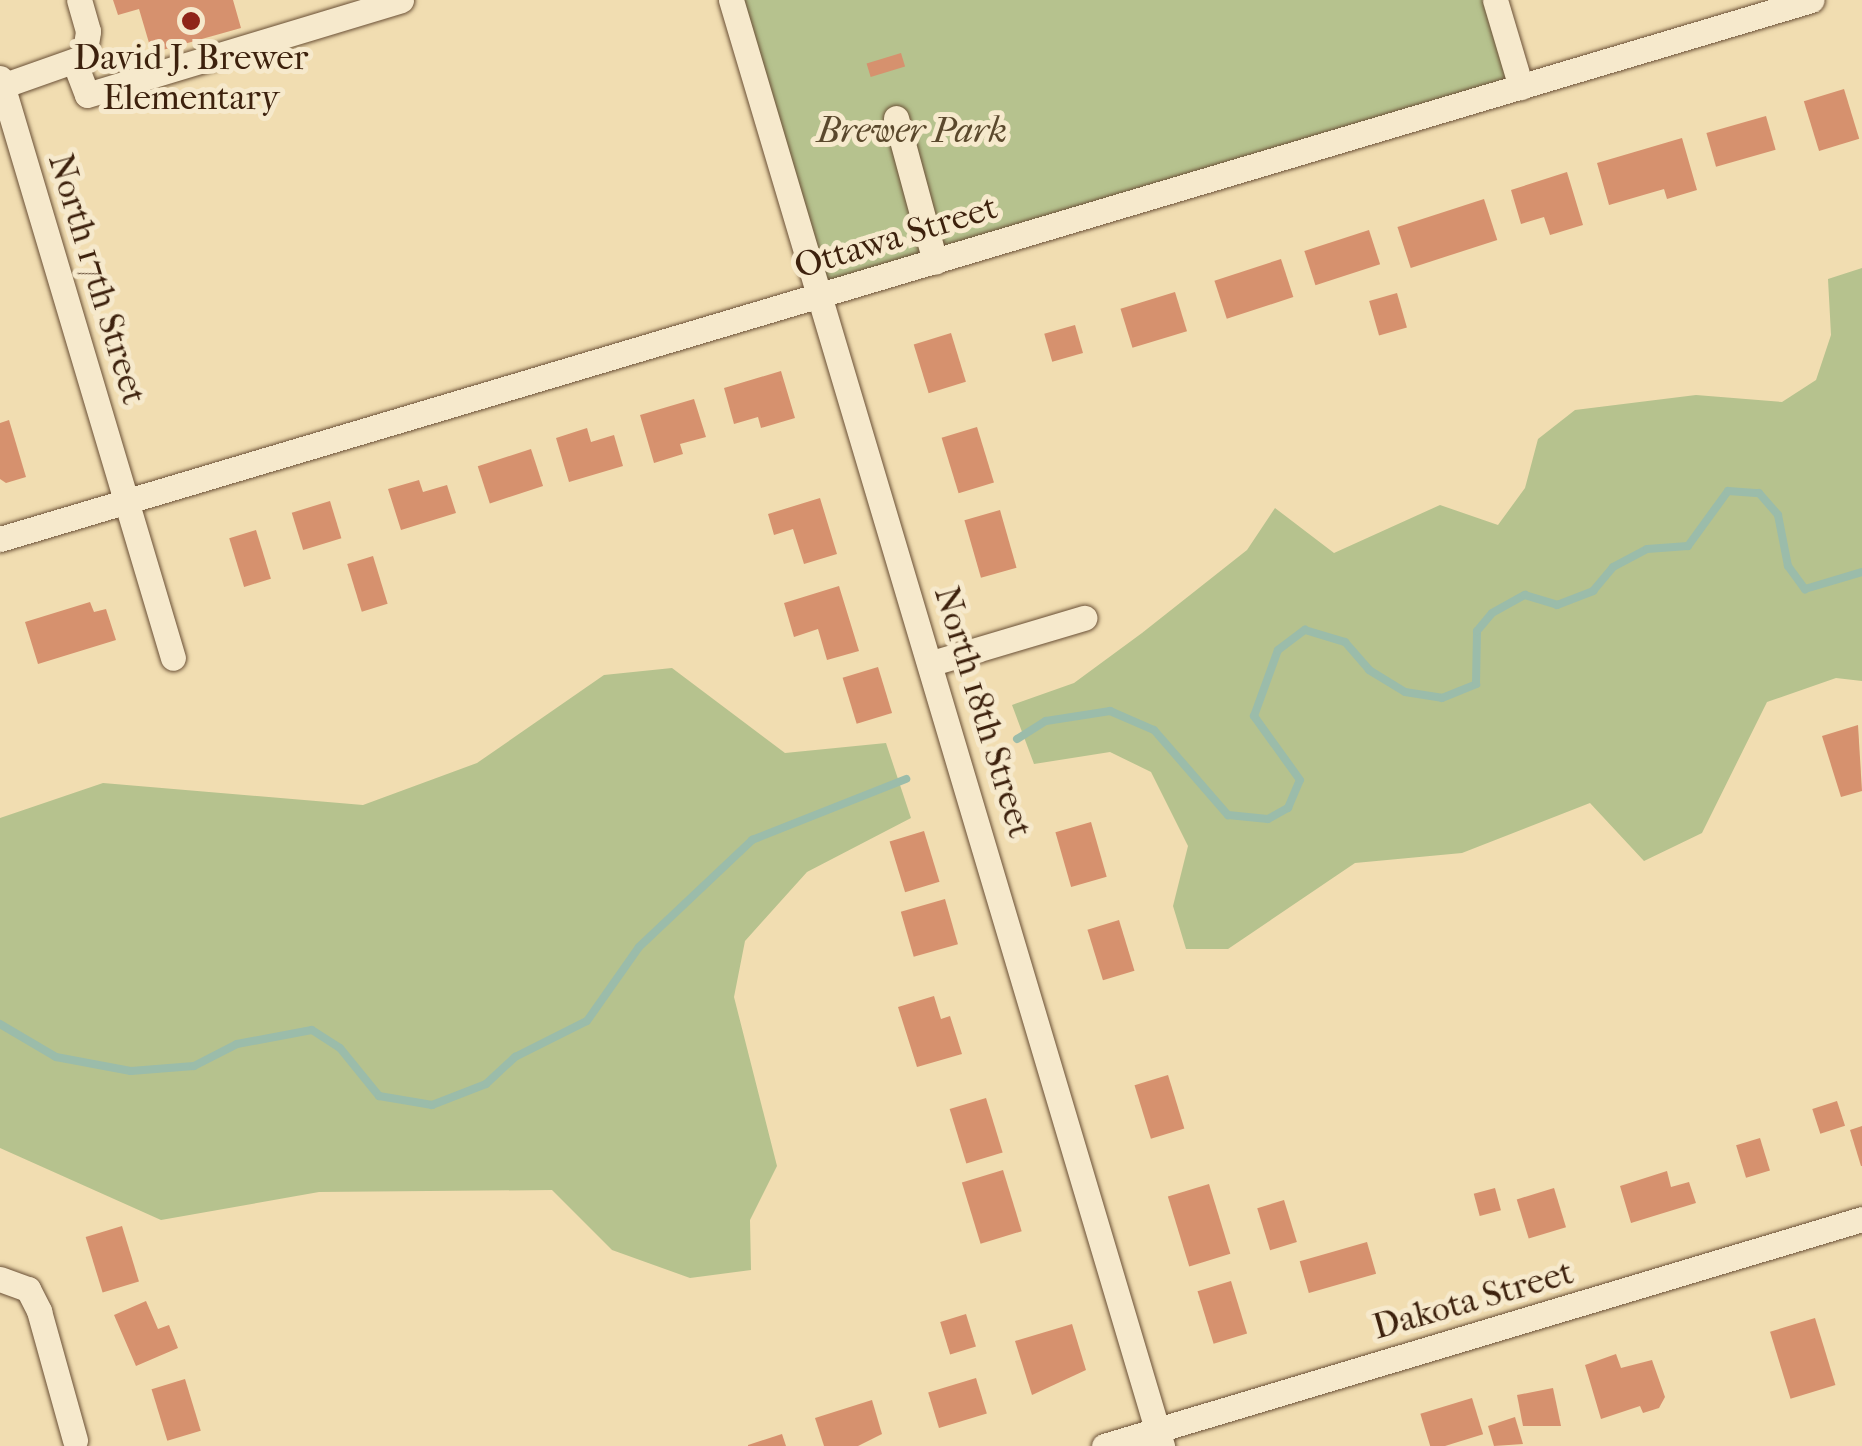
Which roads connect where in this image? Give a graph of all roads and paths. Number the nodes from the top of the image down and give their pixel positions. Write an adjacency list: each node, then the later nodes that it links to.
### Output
1 (79, 0): 6 (street)
2 (401, 0): 6 (street)
3 (731, 0): 11 (street, North 18th Street)
4 (1495, 0): 8 (street)
5 (1812, 0): 8 (street, Ottawa Street)
6 (74, 61): 7 (street)
7 (1, 82): 12 (street, North 17th Street)
8 (1521, 87): 10 (street, Ottawa Street)
9 (896, 118): 10 (street)
10 (936, 262): 11 (street, Ottawa Street)
11 (823, 295): 12 (street, Ottawa Street); 16 (street, North 18th Street)
12 (129, 500): 13 (street, Ottawa Street); 15 (street, North 17th Street)
13 (0, 540)
14 (1084, 618): 16 (street)
15 (173, 658)
16 (932, 663): 19 (street, North 18th Street)
17 (1862, 1219): 19 (street, Dakota Street)
18 (0, 1279): 20 (street)
19 (1160, 1438): 21 (street, Dakota Street)
20 (75, 1440)
21 (1104, 1446)

